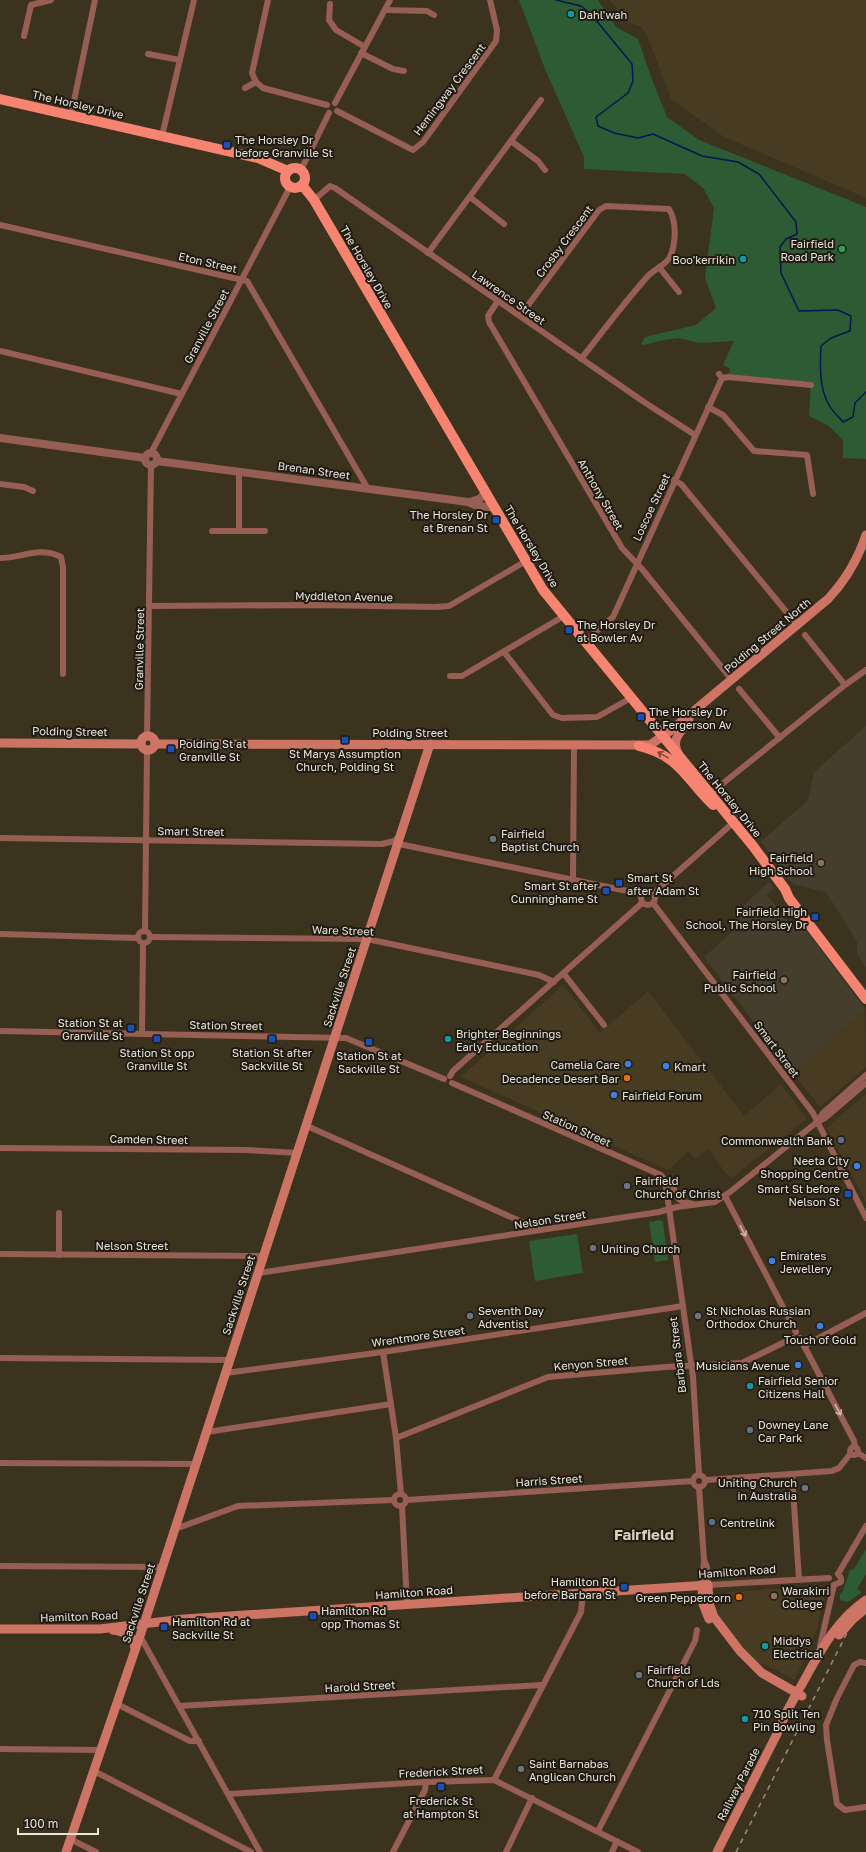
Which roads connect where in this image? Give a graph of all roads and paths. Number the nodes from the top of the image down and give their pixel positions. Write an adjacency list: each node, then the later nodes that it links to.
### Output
1 (51, 0): 10 (street)
2 (95, 0): 24 (street)
3 (194, 0): 14 (street)
4 (268, 0): 16 (street)
5 (390, 0): 8 (street)
6 (490, 0): 22 (street, Hemingway Crescent)
7 (330, 4): 11 (street)
8 (385, 10): 9 (street); 11 (street)
9 (434, 14)
10 (24, 36)
11 (365, 47): 12 (street)
12 (362, 53): 15 (street); 20 (street)
13 (148, 54): 14 (street)
14 (180, 60): 25 (street)
15 (404, 71)
16 (256, 82): 17 (street); 21 (street)
17 (245, 88)
18 (0, 99): 24 (main road, The Horsley Drive)
19 (541, 100): 26 (street)
20 (335, 102): 21 (street); 22 (street)
21 (327, 105): 23 (street)
22 (337, 111): 23 (street)
23 (329, 113): 27 (street)
24 (71, 115): 25 (main road, The Horsley Drive)
25 (162, 136): 29 (main road, The Horsley Drive)
26 (511, 141): 28 (street); 32 (street)
27 (301, 170): 29 (main road); 30 (main road)
28 (545, 170)
29 (288, 172): 31 (main road)
30 (302, 185): 31 (main road); 33 (main road, The Horsley Drive)
31 (290, 187): 38 (street, Granville Street)
32 (470, 197): 34 (street); 36 (street)
33 (314, 200): 36 (street, Lawrence Street); 55 (main road, The Horsley Drive)
34 (504, 224)
35 (0, 225): 38 (street, Eton Street)
36 (428, 253): 40 (street, Lawrence Street)
37 (658, 267): 39 (street); 41 (street, Crosby Crescent); 43 (street, Crosby Crescent)
38 (242, 280): 45 (street, Granville Street); 54 (street, Eton Street)
39 (679, 292)
40 (498, 301): 41 (street, Lawrence Street); 67 (street, Anthony Street)
41 (520, 316): 43 (street, Lawrence Street)
42 (0, 351): 45 (street)
43 (581, 359): 47 (street, Lawrence Street)
44 (811, 385): 46 (street, Loscoe Street)
45 (182, 394): 49 (street, Granville Street)
46 (708, 407): 47 (street, Loscoe Street); 57 (street)
47 (695, 435): 52 (street, Loscoe Street)
48 (0, 438): 49 (street)
49 (148, 456): 50 (street)
50 (154, 463): 51 (street, Brenan Street); 68 (street, Granville Street)
51 (239, 471): 54 (street, Brenan Street); 61 (street)
52 (674, 480): 67 (street, Loscoe Street); 70 (street)
53 (0, 484): 56 (street)
54 (368, 489): 58 (street, Brenan Street)
55 (484, 490): 58 (street); 59 (main road, The Horsley Drive)
56 (33, 492)
57 (813, 494)
58 (468, 502): 59 (street, Brenan Street)
59 (495, 508): 66 (main road, The Horsley Drive)
60 (212, 531): 61 (street)
61 (239, 531): 62 (street)
62 (265, 531)
63 (866, 535): 64 (main road, Polding Street North)
64 (864, 545): 70 (main road, Polding Street North)
65 (0, 558): 75 (street)
66 (526, 562): 68 (street, Myddleton Avenue); 69 (main road, The Horsley Drive)
67 (636, 564): 72 (street, Loscoe Street); 77 (street, Anthony Street)
68 (149, 606): 82 (street, Granville Street)
69 (564, 616): 72 (main road, The Horsley Drive); 73 (street)
70 (798, 626): 77 (main road, Polding Street North)
71 (805, 635): 78 (street)
72 (585, 641): 80 (main road, The Horsley Drive)
73 (504, 652): 76 (street); 80 (street)
74 (866, 670): 78 (street)
75 (63, 674)
76 (450, 676)
77 (732, 680): 81 (main road, Polding Street North)
78 (845, 685): 84 (street)
79 (739, 689): 84 (street)
80 (631, 698): 83 (main road, The Horsley Drive)
81 (693, 712): 83 (main road, Polding Street North); 91 (main road)
82 (147, 736): 86 (main road); 90 (main road)
83 (663, 737): 89 (main road, Polding Street); 91 (main road, The Horsley Drive)
84 (780, 738): 92 (street)
85 (0, 743): 90 (main road, Polding Street)
86 (155, 744): 87 (main road, Polding Street); 90 (main road)
87 (430, 744): 88 (main road, Polding Street); 95 (main road, Sackville Street)
88 (574, 746): 89 (main road, Polding Street); 101 (street)
89 (639, 746): 93 (main road, one-way to 89)
90 (144, 747): 97 (street)
91 (678, 754): 92 (main road, The Horsley Drive)
92 (711, 794): 93 (main road, The Horsley Drive)
93 (722, 808): 94 (main road, The Horsley Drive)
94 (734, 822): 102 (main road, The Horsley Drive); 103 (street)
95 (403, 831): 98 (street, Smart Street); 99 (main road, Sackville Street)
96 (0, 838): 97 (street, Smart Street)
97 (146, 841): 98 (street, Smart Street); 107 (street)
98 (382, 844): 100 (street)
99 (399, 844): 100 (main road, Sackville Street); 101 (street)
100 (393, 861): 111 (main road, Sackville Street)
101 (573, 879): 104 (street)
102 (785, 889): 115 (main road, The Horsley Drive); 116 (main road, The Horsley Drive)
103 (654, 893): 104 (street); 106 (street)
104 (642, 894): 105 (street)
105 (642, 903): 106 (street); 113 (street)
106 (653, 903): 124 (street, Smart Street)
107 (145, 931): 109 (street); 110 (street)
108 (0, 934): 110 (street)
109 (150, 937): 111 (street, Ware Street); 112 (street)
110 (138, 938): 112 (street)
111 (367, 939): 114 (street, Ware Street); 120 (main road, Sackville Street)
112 (143, 944): 119 (street)
113 (564, 974): 114 (street); 117 (street)
114 (554, 982): 122 (street)
115 (866, 988)
116 (866, 999)
117 (604, 1025)
118 (0, 1031): 119 (street, Station Street)
119 (142, 1033): 120 (street, Station Street)
120 (335, 1037): 122 (street, Station Street); 125 (main road, Sackville Street)
121 (866, 1075): 124 (street, Nelson Street)
122 (451, 1079): 128 (street, Station Street)
123 (866, 1083): 124 (street, Nelson Street)
124 (817, 1122): 129 (street, Nelson Street); 133 (street, Smart Street)
125 (307, 1126): 127 (main road, Sackville Street); 134 (street)
126 (0, 1148): 127 (street, Camden Street)
127 (298, 1153): 137 (main road, Sackville Street)
128 (665, 1180): 130 (street); 131 (street)
129 (725, 1196): 130 (street, Nelson Street); 141 (street, one-way to 141)
130 (697, 1205): 131 (street, Nelson Street)
131 (668, 1210): 134 (street, Nelson Street); 139 (street, Barbara Street)
132 (59, 1213): 136 (street)
133 (866, 1218)
134 (541, 1230): 138 (street, Nelson Street)
135 (0, 1254): 136 (street, Nelson Street)
136 (59, 1254): 137 (street, Nelson Street)
137 (263, 1256): 138 (main road, Sackville Street)
138 (259, 1273): 145 (main road, Sackville Street)
139 (683, 1306): 143 (street, Wrentmore Street); 146 (street, Barbara Street)
140 (866, 1313): 142 (street)
141 (795, 1335): 142 (street); 146 (street, Kenyon Street)
142 (804, 1346): 151 (street, one-way to 151)
143 (383, 1352): 147 (street, Wrentmore Street); 148 (street)
144 (0, 1358): 145 (street)
145 (229, 1360): 147 (main road, Sackville Street)
146 (690, 1366): 150 (street, Kenyon Street); 157 (street, Barbara Street)
147 (226, 1373): 149 (main road, Sackville Street)
148 (391, 1404): 149 (street); 150 (street)
149 (207, 1432): 156 (main road, Sackville Street)
150 (396, 1438): 162 (street)
151 (855, 1447): 152 (street); 153 (street)
152 (851, 1453): 153 (street); 158 (street)
153 (858, 1453): 154 (street)
154 (866, 1458)
155 (0, 1463): 156 (street)
156 (196, 1464): 167 (main road, Sackville Street)
157 (699, 1474): 159 (street); 160 (street)
158 (792, 1474): 159 (street); 172 (street)
159 (706, 1480): 161 (street)
160 (693, 1481): 161 (street); 164 (street, Harris Street)
161 (699, 1487): 174 (street)
162 (401, 1494): 163 (street); 164 (street)
163 (394, 1500): 165 (street); 167 (street)
164 (407, 1500): 165 (street)
165 (402, 1506): 177 (street)
166 (866, 1526): 170 (street)
167 (175, 1529): 169 (main road, Sackville Street)
168 (0, 1566): 169 (street)
169 (162, 1567): 179 (main road, Sackville Street)
170 (838, 1574): 171 (street); 173 (street)
171 (830, 1578): 172 (street, Hamilton Road); 173 (street)
172 (799, 1579): 174 (street, Hamilton Road)
173 (834, 1585): 184 (street)
174 (705, 1586): 175 (main road, Hamilton Road); 188 (main road)
175 (583, 1592): 177 (main road, Hamilton Road); 187 (street)
176 (866, 1600): 188 (main road, bridge)
177 (407, 1604): 179 (main road, Hamilton Road)
178 (866, 1608): 188 (main road, bridge)
179 (144, 1624): 181 (main road, Hamilton Road); 183 (main road, Sackville Street)
180 (0, 1629): 181 (main road, Hamilton Road)
181 (100, 1629): 185 (main road)
182 (698, 1630): 200 (street)
183 (140, 1636): 185 (main road, Sackville Street); 190 (street)
184 (820, 1646)
185 (135, 1650): 189 (main road, Sackville Street)
186 (866, 1664): 199 (street)
187 (542, 1685): 190 (street, Harold Street); 195 (street)
188 (800, 1694): 211 (main road, Railway Parade)
189 (117, 1704): 191 (street); 193 (main road, Sackville Street)
190 (179, 1706): 191 (street)
191 (199, 1741): 197 (street)
192 (0, 1749): 193 (street)
193 (101, 1750): 194 (main road, Sackville Street)
194 (94, 1771): 201 (main road, Sackville Street); 205 (street)
195 (494, 1780): 196 (street, Frederick Street); 198 (street, Frederick Street)
196 (426, 1782): 197 (street, Frederick Street); 207 (street)
197 (229, 1794): 206 (street)
198 (532, 1798): 200 (street, Frederick Street); 208 (street)
199 (866, 1807)
200 (598, 1831): 202 (street, Frederick Street)
201 (70, 1839): 203 (main road, Sackville Street); 204 (street)
202 (617, 1841): 209 (street); 210 (street, Frederick Street)
203 (66, 1852)
204 (96, 1852)
205 (251, 1852)
206 (260, 1852)
207 (393, 1852)
208 (506, 1852)
209 (612, 1852)
210 (638, 1852)
211 (717, 1852)

